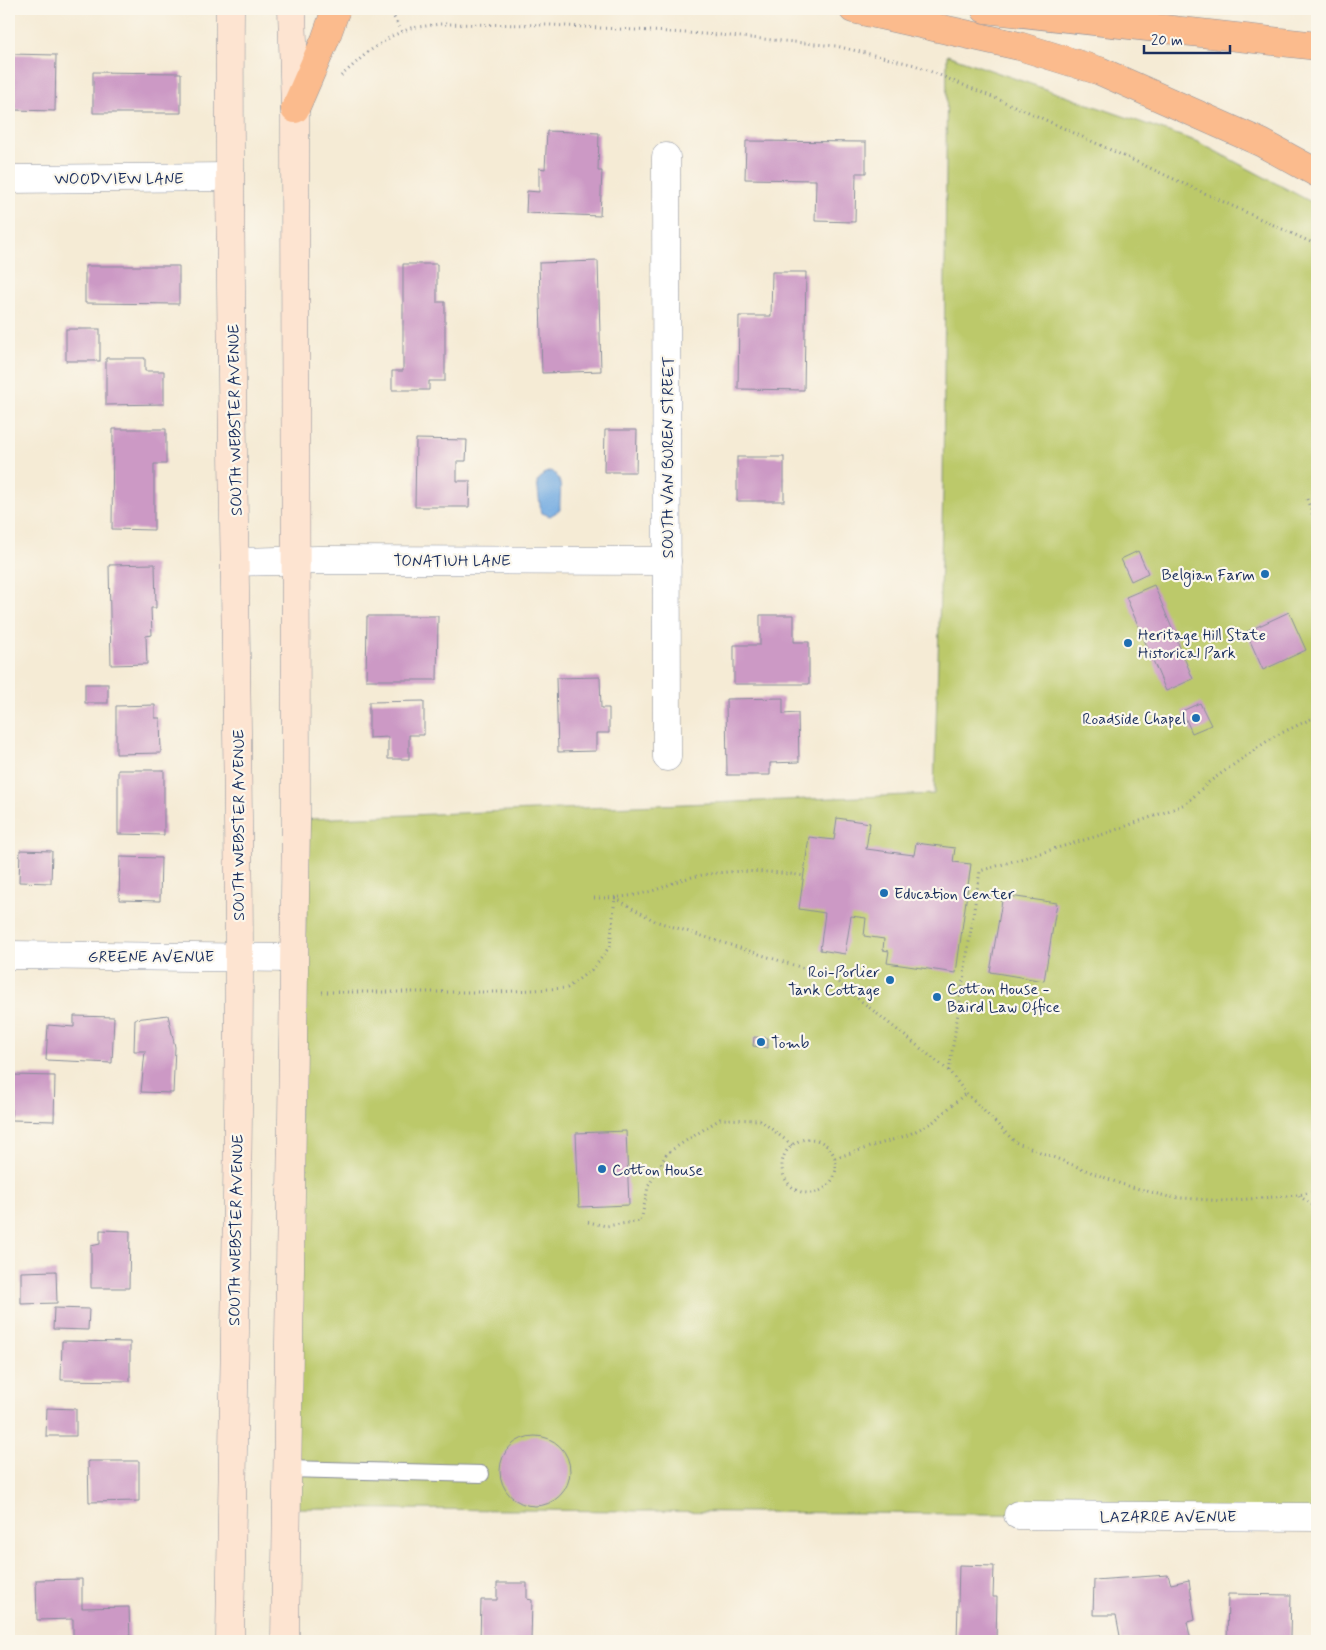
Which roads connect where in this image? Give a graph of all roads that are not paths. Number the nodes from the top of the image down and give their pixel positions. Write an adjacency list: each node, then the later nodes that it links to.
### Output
1 (230, 9): 10 (main road, SOUTH WEBSTER AVENUE)
2 (292, 9): 7 (main road)
3 (336, 9): 7 (main road)
4 (853, 9): 9 (main road)
5 (985, 9): 6 (main road)
6 (1317, 46)
7 (295, 109): 12 (main road)
8 (666, 157): 13 (street, SOUTH VAN BUREN STREET)
9 (1317, 173)
10 (229, 178): 11 (street, WOODVIEW LANE); 14 (main road, SOUTH WEBSTER AVENUE)
11 (9, 179)
12 (296, 560): 13 (street, TONATIUH LANE); 14 (street, TONATIUH LANE); 18 (main road)
13 (667, 560): 15 (street, SOUTH VAN BUREN STREET)
14 (236, 562): 17 (main road, SOUTH WEBSTER AVENUE)
15 (667, 757)
16 (9, 955): 17 (street, GREENE AVENUE)
17 (239, 957): 18 (street, GREENE AVENUE); 23 (main road, SOUTH WEBSTER AVENUE)
18 (293, 958): 19 (main road)
19 (286, 1469): 20 (lane); 24 (main road)
20 (481, 1474)
21 (1018, 1514): 22 (street, LAZARRE AVENUE)
22 (1317, 1517)
23 (230, 1641)
24 (285, 1641)

